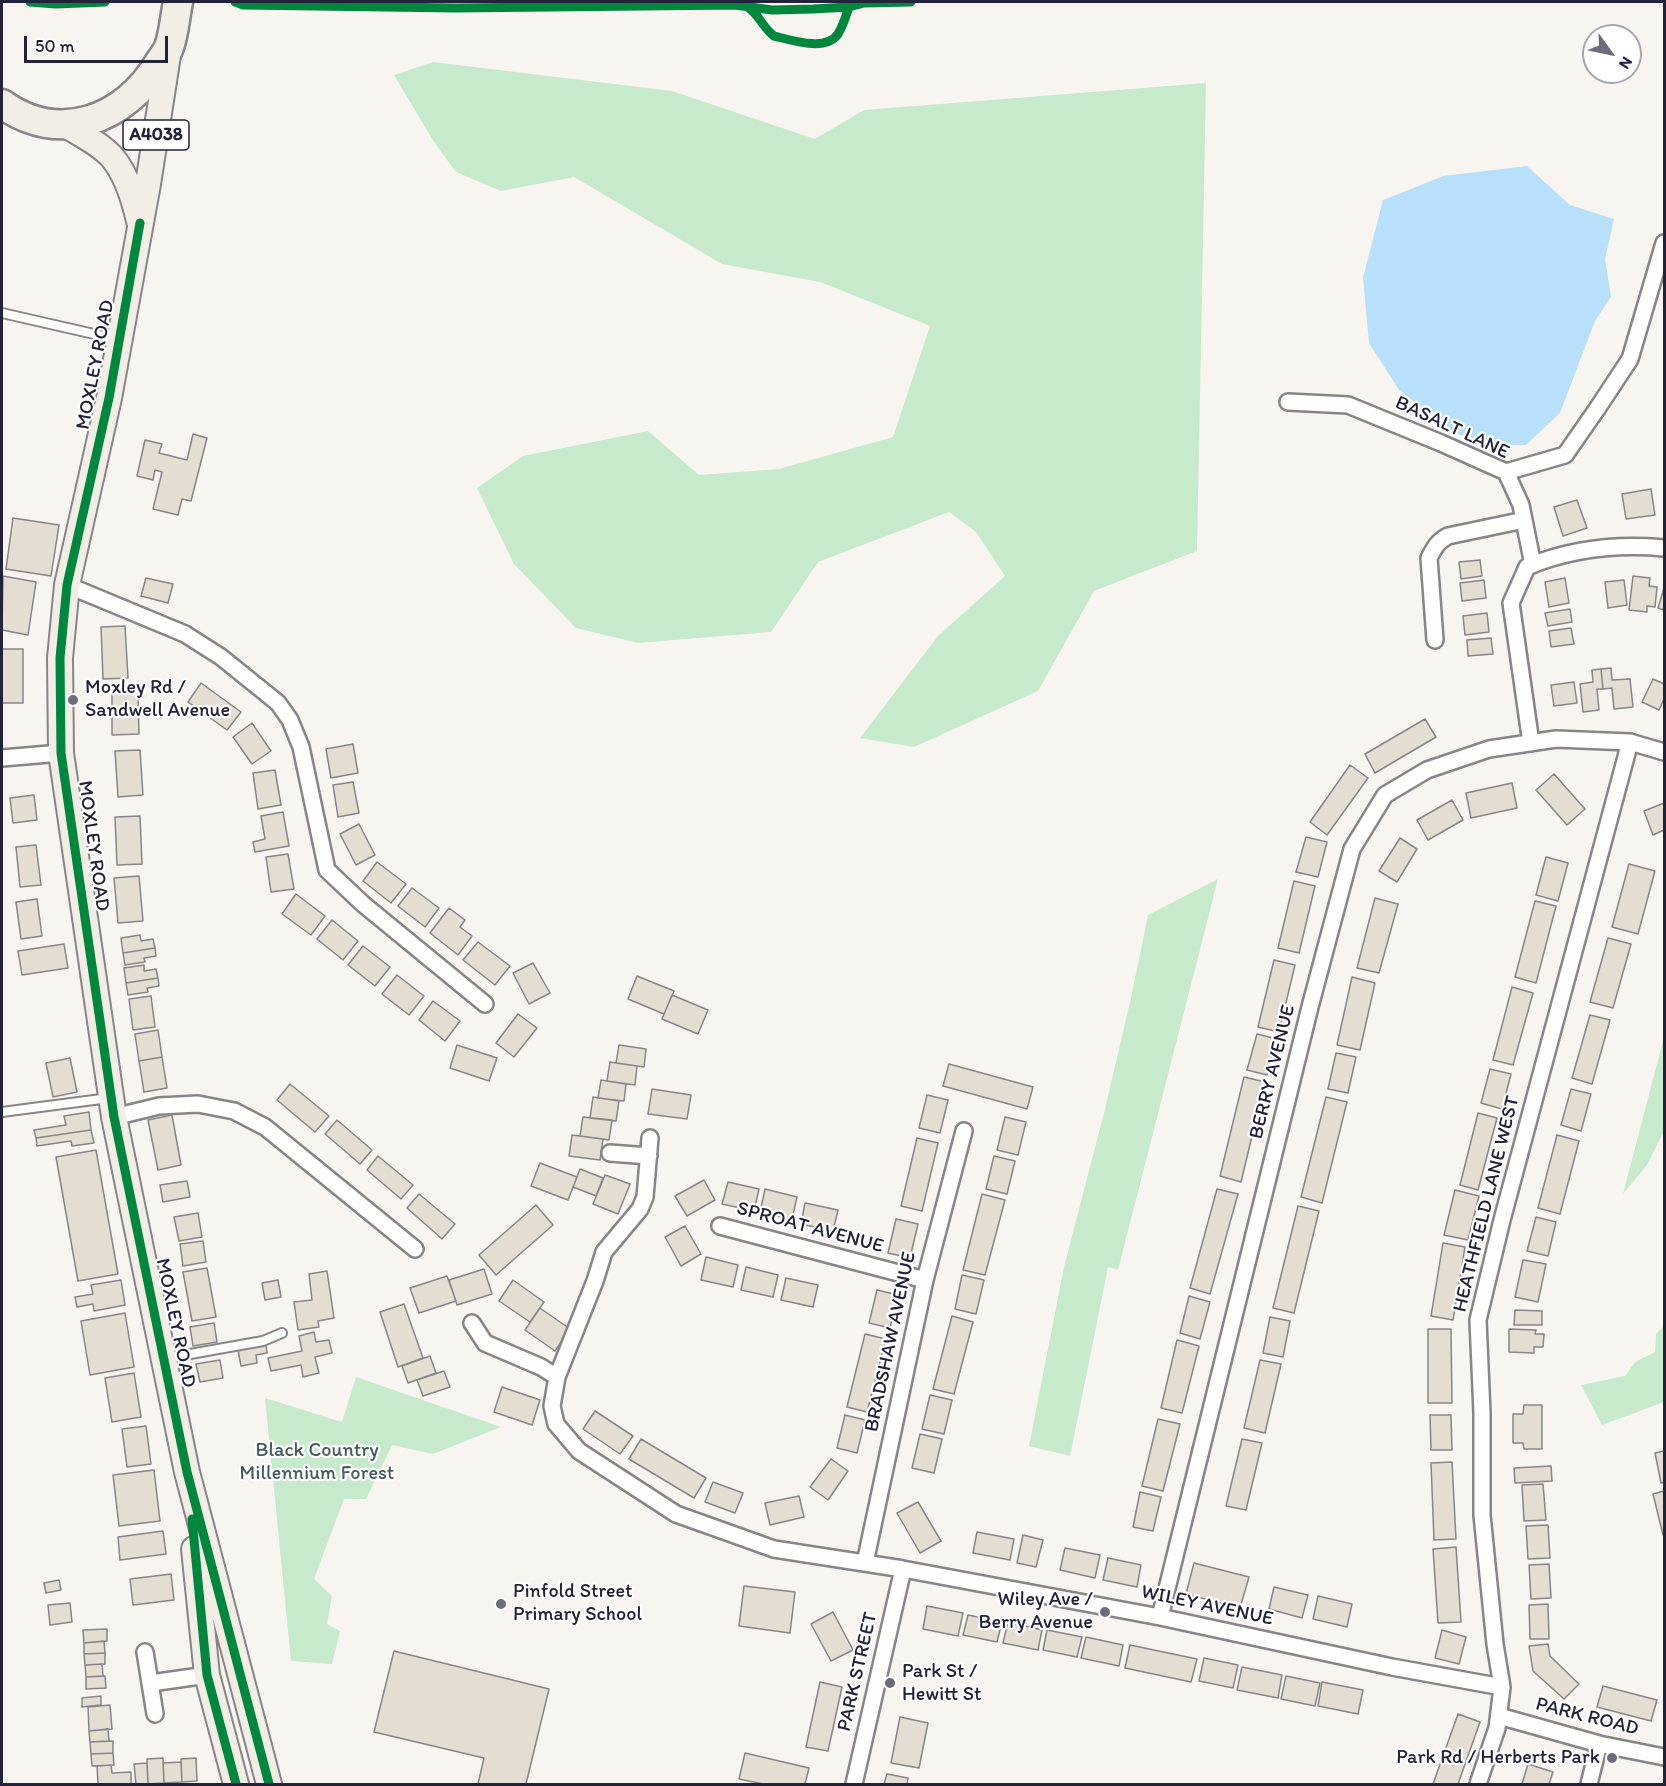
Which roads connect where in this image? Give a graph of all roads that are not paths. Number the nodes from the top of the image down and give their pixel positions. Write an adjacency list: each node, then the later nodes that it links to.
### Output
1 (177, 9): 2 (highway)
2 (169, 47): 4 (highway); 5 (main road, MOXLEY ROAD / A4038)
3 (10, 114): 4 (highway)
4 (65, 125): 5 (main road, MOXLEY ROAD / A4038)
5 (140, 223): 8 (main road, MOXLEY ROAD / A4038)
6 (1665, 243): 10 (street)
7 (2, 313): 8 (lane)
8 (120, 340): 14 (main road, MOXLEY ROAD / A4038)
9 (1288, 402): 10 (street, BASALT LANE)
10 (1506, 472): 11 (street, BASALT LANE)
11 (1524, 520): 13 (street, BASALT LANE); 15 (street)
12 (1665, 548): 13 (street)
13 (1533, 565): 17 (street)
14 (67, 585): 19 (main road, MOXLEY ROAD / A4038); 21 (street)
15 (1435, 640)
16 (1630, 742): 17 (street, BERRY AVENUE); 18 (street, BERRY AVENUE); 42 (street, HEATHFIELD LANE WEST)
17 (1531, 743): 38 (street, BERRY AVENUE)
18 (1665, 752)
19 (61, 753): 20 (street); 22 (main road, MOXLEY ROAD / A4038)
20 (2, 758)
21 (485, 1004)
22 (113, 1108): 23 (lane); 29 (street); 33 (main road, MOXLEY ROAD / A4038)
23 (2, 1112)
24 (964, 1131): 30 (street, BRADSHAW AVENUE)
25 (650, 1138): 27 (street, WILEY AVENUE)
26 (610, 1153): 27 (street)
27 (649, 1156): 34 (street, WILEY AVENUE)
28 (720, 1226): 30 (street, SPROAT AVENUE)
29 (415, 1249)
30 (925, 1280): 36 (street, BRADSHAW AVENUE)
31 (472, 1323): 34 (street)
32 (282, 1333): 33 (lane)
33 (164, 1359): 35 (main road, MOXLEY ROAD / A4038)
34 (557, 1377): 36 (street, WILEY AVENUE)
35 (187, 1472): 40 (main road, MOXLEY ROAD / A4038); 48 (main road, MOXLEY ROAD / A4038)
36 (865, 1563): 37 (street, WILEY AVENUE)
37 (903, 1569): 38 (street, WILEY AVENUE); 49 (street, PARK STREET)
38 (1160, 1617): 42 (street, WILEY AVENUE)
39 (145, 1652): 41 (street)
40 (207, 1675): 41 (street); 47 (main road, MOXLEY ROAD / A4038)
41 (151, 1683): 43 (street)
42 (1502, 1687): 44 (street, HEATHFIELD LANE WEST)
43 (155, 1714)
44 (1499, 1716): 45 (street, PARK ROAD); 50 (street, HEATHFIELD LANE WEST)
45 (1599, 1744): 46 (street, PARK ROAD); 51 (street)
46 (1665, 1757)
47 (236, 1785)
48 (269, 1785)
49 (854, 1785)
50 (1478, 1785)
51 (1589, 1785)

